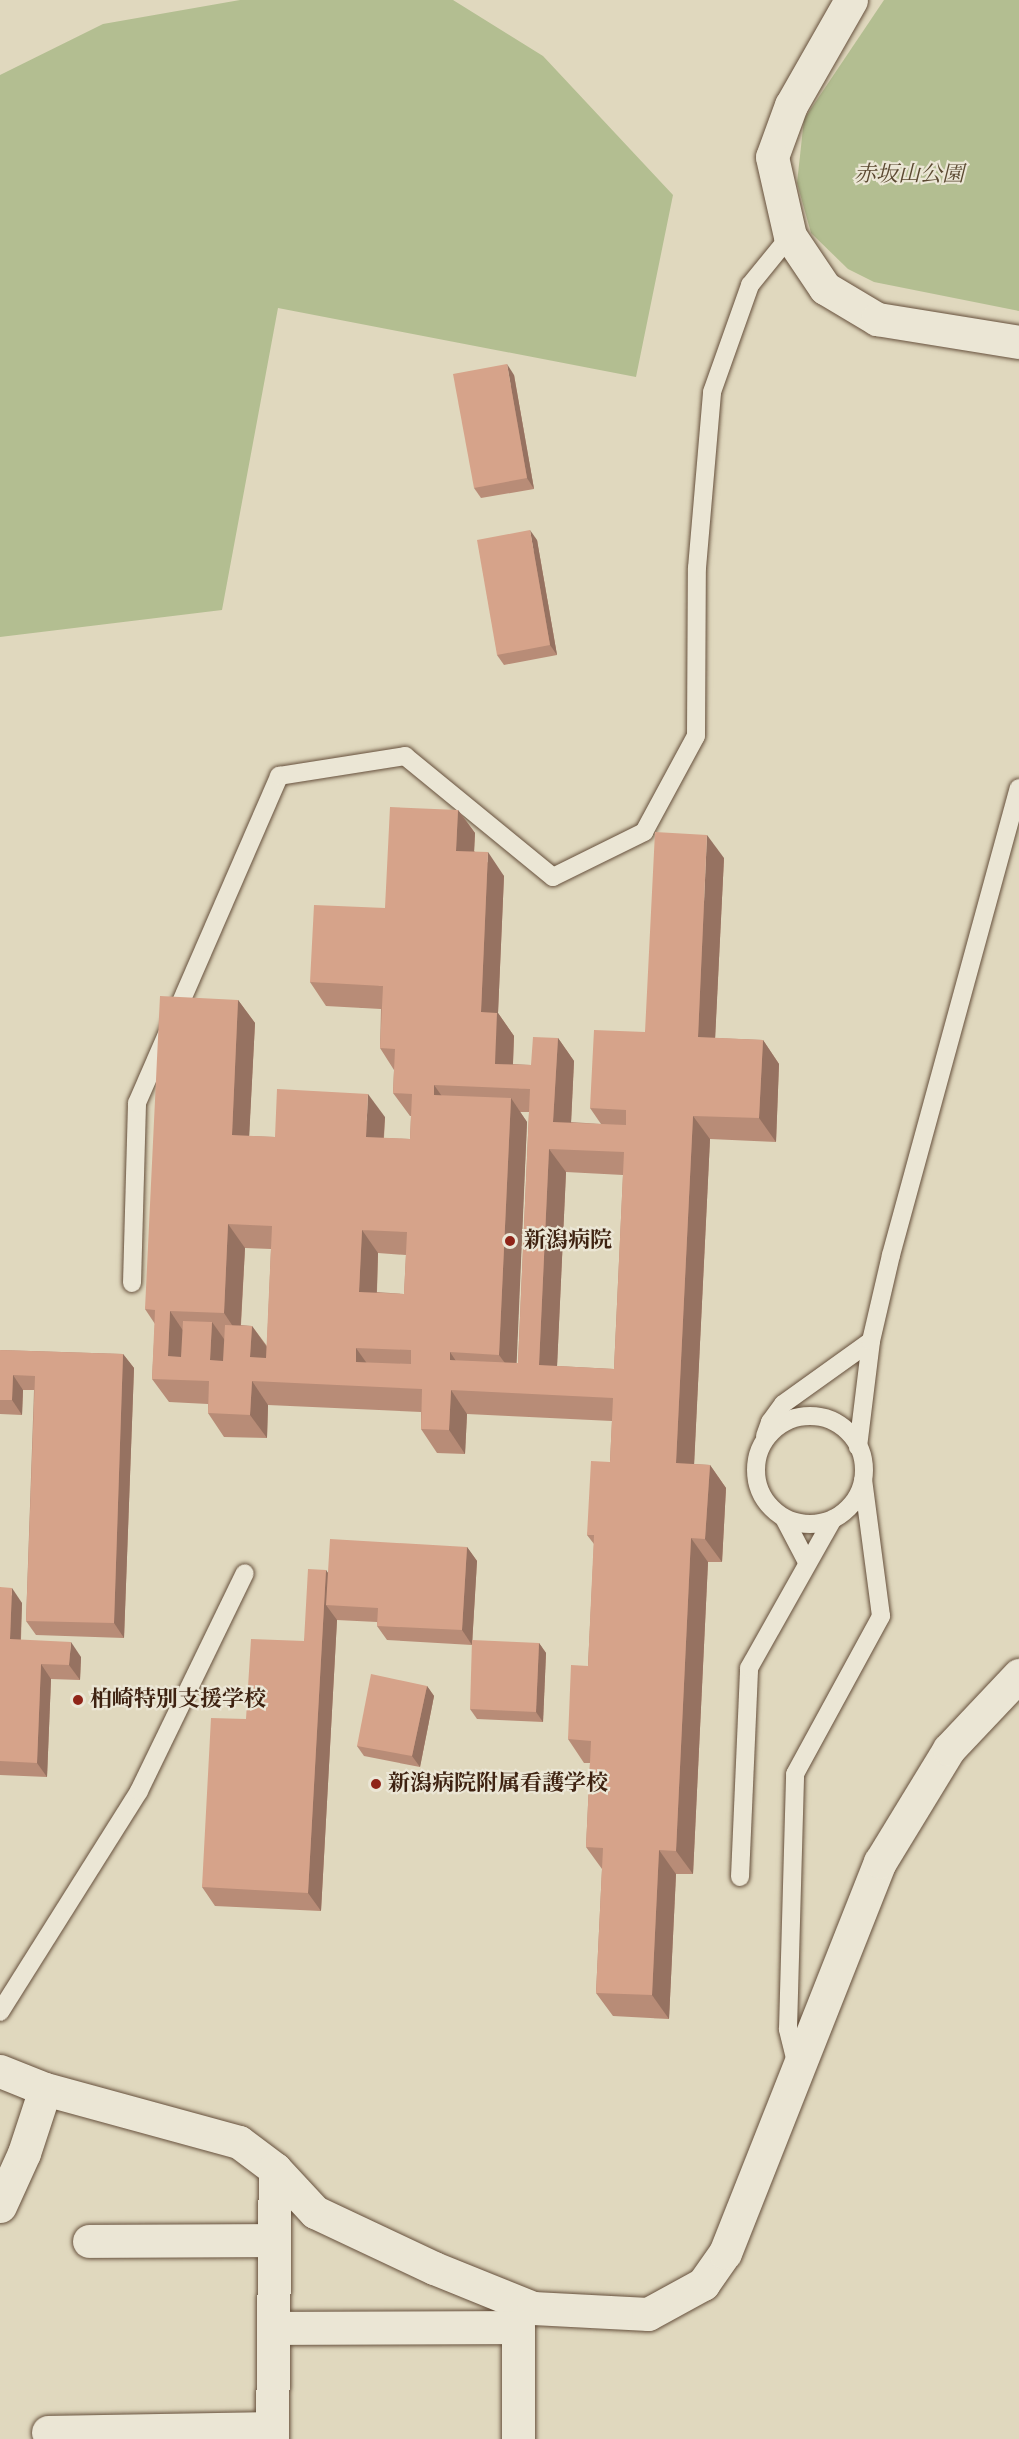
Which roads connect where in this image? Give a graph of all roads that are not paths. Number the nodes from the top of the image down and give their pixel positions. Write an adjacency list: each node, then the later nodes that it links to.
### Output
1 (851, 0): 2 (street)
2 (790, 236): 3 (street); 5 (lane)
3 (1019, 342)
4 (1019, 788): 6 (lane)
5 (132, 1283)
6 (871, 1341): 7 (lane); 8 (lane)
7 (762, 1445): 8 (lane); 10 (lane)
8 (858, 1447): 9 (lane)
9 (863, 1480): 11 (lane); 18 (lane)
10 (784, 1518): 11 (lane); 12 (lane)
11 (833, 1519): 12 (lane)
12 (807, 1562): 15 (lane)
13 (245, 1573): 16 (lane)
14 (1019, 1675): 18 (street)
15 (740, 1877)
16 (0, 2012)
17 (0, 2071): 19 (street)
18 (799, 2075): 24 (street)
19 (45, 2089): 20 (street); 21 (street)
20 (275, 2169): 22 (street); 24 (street)
21 (0, 2206)
22 (271, 2240): 23 (street); 25 (street)
23 (89, 2241)
24 (525, 2317): 25 (street); 28 (street)
25 (274, 2328): 27 (street)
26 (48, 2432): 27 (street)
27 (272, 2433)
28 (518, 2439)

